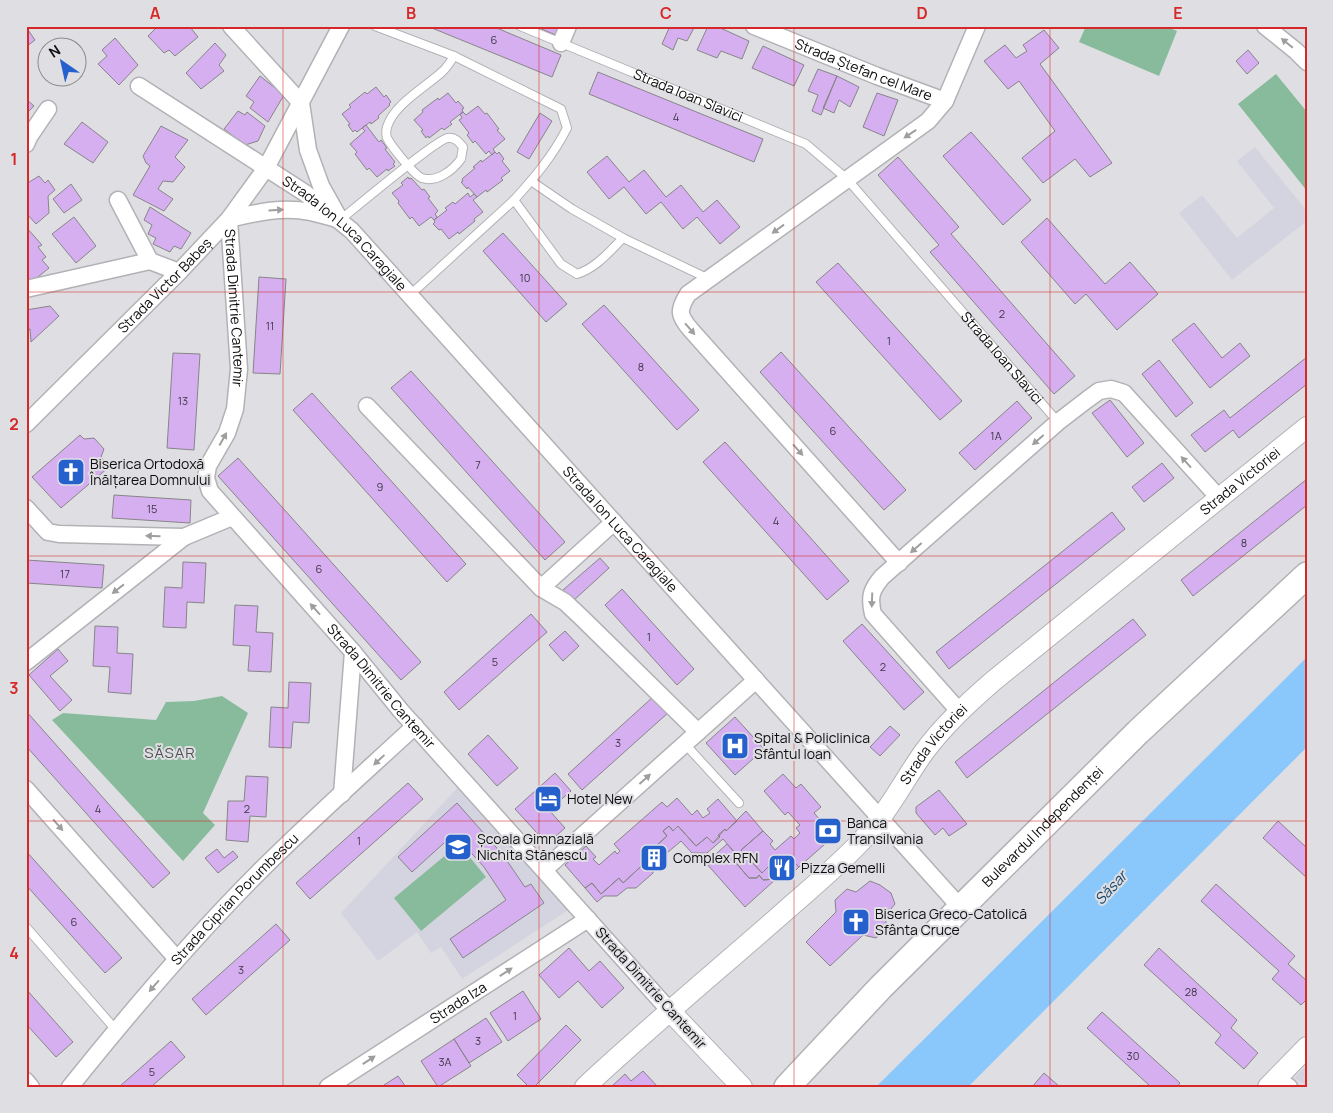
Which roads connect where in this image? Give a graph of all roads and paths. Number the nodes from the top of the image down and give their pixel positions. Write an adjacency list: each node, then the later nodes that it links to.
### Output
1 (231, 26): 14 (street)
2 (341, 26): 14 (street, Strada Victor Babeș)
3 (375, 26): 10 (lane)
4 (520, 26): 9 (lane, Strada Ioan Slavici)
5 (568, 26): 9 (street)
6 (754, 26): 13 (street, Strada Ștefan cel Mare)
7 (977, 26): 13 (street)
8 (1265, 26): 11 (street, one-way to 8)
9 (561, 43): 19 (lane, Strada Ioan Slavici)
10 (454, 56): 17 (lane); 20 (lane)
11 (1307, 62)
12 (139, 86): 18 (street, Strada Ion Luca Caragiale)
13 (946, 101): 19 (street, one-way to 19)
14 (301, 103): 18 (street, Strada Victor Babeș); 24 (street)
15 (48, 109): 16 (street)
16 (26, 144)
17 (409, 165): 17 (lane); 24 (lane)
18 (266, 168): 23 (street, Strada Victor Babeș); 24 (street, Strada Ion Luca Caragiale)
19 (847, 179): 28 (street, one-way to 28); 32 (lane, Strada Ioan Slavici)
20 (531, 181): 22 (lane); 25 (lane)
21 (118, 200): 26 (street)
22 (514, 200): 25 (lane); 30 (lane)
23 (229, 219): 24 (street, one-way to 24); 27 (street, Strada Victor Babeș); 37 (street, Strada Dimitrie Cantemir, one-way to 23)
24 (340, 220): 30 (street, Strada Ion Luca Caragiale)
25 (623, 238): 28 (lane)
26 (150, 262): 27 (street); 29 (street)
27 (179, 272): 33 (street, Strada Victor Babeș)
28 (710, 279): 40 (street, one-way to 40)
29 (26, 289)
30 (410, 295): 38 (street, Strada Ion Luca Caragiale)
31 (367, 406): 42 (street)
32 (1058, 422): 35 (street, one-way to 32); 40 (street, one-way to 40)
33 (26, 424)
34 (1307, 427): 35 (street, Strada Victoriei)
35 (1219, 498): 46 (street, Strada Victoriei)
36 (26, 508): 39 (street, one-way to 36)
37 (232, 517): 39 (street); 43 (street, Strada Dimitrie Cantemir, one-way to 37)
38 (614, 522): 42 (street); 45 (street, Strada Ion Luca Caragiale)
39 (184, 537): 44 (street, one-way to 44)
40 (899, 563): 46 (street, one-way to 46)
41 (1307, 575): 55 (main road, Bulevardul Independenței)
42 (541, 588): 48 (street)
43 (354, 652): 47 (street, Strada Dimitrie Cantemir); 51 (street)
44 (26, 662)
45 (756, 680): 48 (street); 53 (street, Strada Ion Luca Caragiale)
46 (959, 711): 53 (street, Strada Victoriei)
47 (414, 726): 51 (street, Strada Ciprian Porumbescu, one-way to 51); 54 (street, Strada Dimitrie Cantemir)
48 (698, 732): 49 (street)
49 (685, 744): 52 (lane); 54 (street, one-way to 49)
50 (26, 789): 58 (street, one-way to 58)
51 (342, 794): 58 (street, Strada Ciprian Porumbescu)
52 (739, 803)
53 (880, 818): 55 (street, Strada Ion Luca Caragiale); 59 (street, Strada Victoriei)
54 (544, 870): 56 (street, Strada Dimitrie Cantemir)
55 (960, 907): 69 (main road, Bulevardul Independenței)
56 (588, 919): 59 (street, Strada Dimitrie Cantemir); 66 (street, Strada Iza, one-way to 56)
57 (26, 927): 60 (lane)
58 (177, 959): 60 (street, Strada Ciprian Porumbescu, one-way to 60)
59 (670, 1011): 67 (street, Strada Victoriei); 68 (street, Strada Dimitrie Cantemir)
60 (116, 1030): 65 (street, Strada Ciprian Porumbescu)
61 (1307, 1047): 63 (street)
62 (26, 1081): 64 (street)
63 (1278, 1084)
64 (31, 1087)
65 (70, 1087)
66 (328, 1087)
67 (585, 1087)
68 (742, 1087)
69 (787, 1087)

